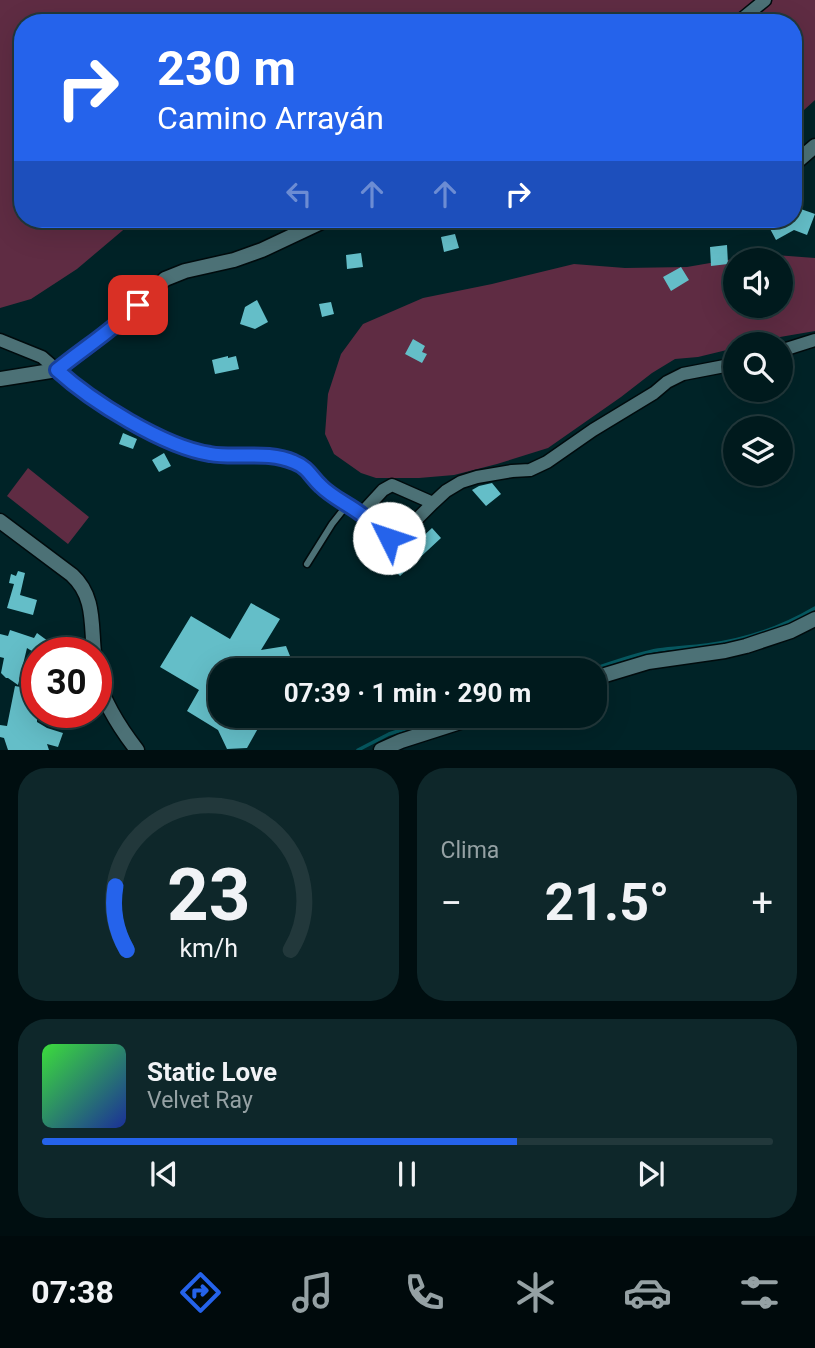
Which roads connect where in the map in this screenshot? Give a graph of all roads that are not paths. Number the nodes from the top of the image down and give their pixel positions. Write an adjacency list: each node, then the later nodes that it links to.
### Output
1 (765, 0): 2 (street)
2 (748, 14)
3 (309, 228): 8 (street)
4 (0, 340): 8 (street)
5 (815, 340): 6 (street)
6 (793, 347)
7 (723, 366): 10 (street)
8 (57, 370): 9 (street); 11 (street)
9 (0, 379)
10 (433, 503): 12 (street); 12 (street)
11 (346, 505): 12 (street); 14 (lane)
12 (361, 514)
13 (0, 521): 16 (street)
14 (307, 564)
15 (815, 619): 17 (street)
16 (92, 637)
17 (607, 674)
18 (112, 712): 20 (street)
19 (442, 728): 21 (street)
20 (137, 750)
21 (381, 750)

